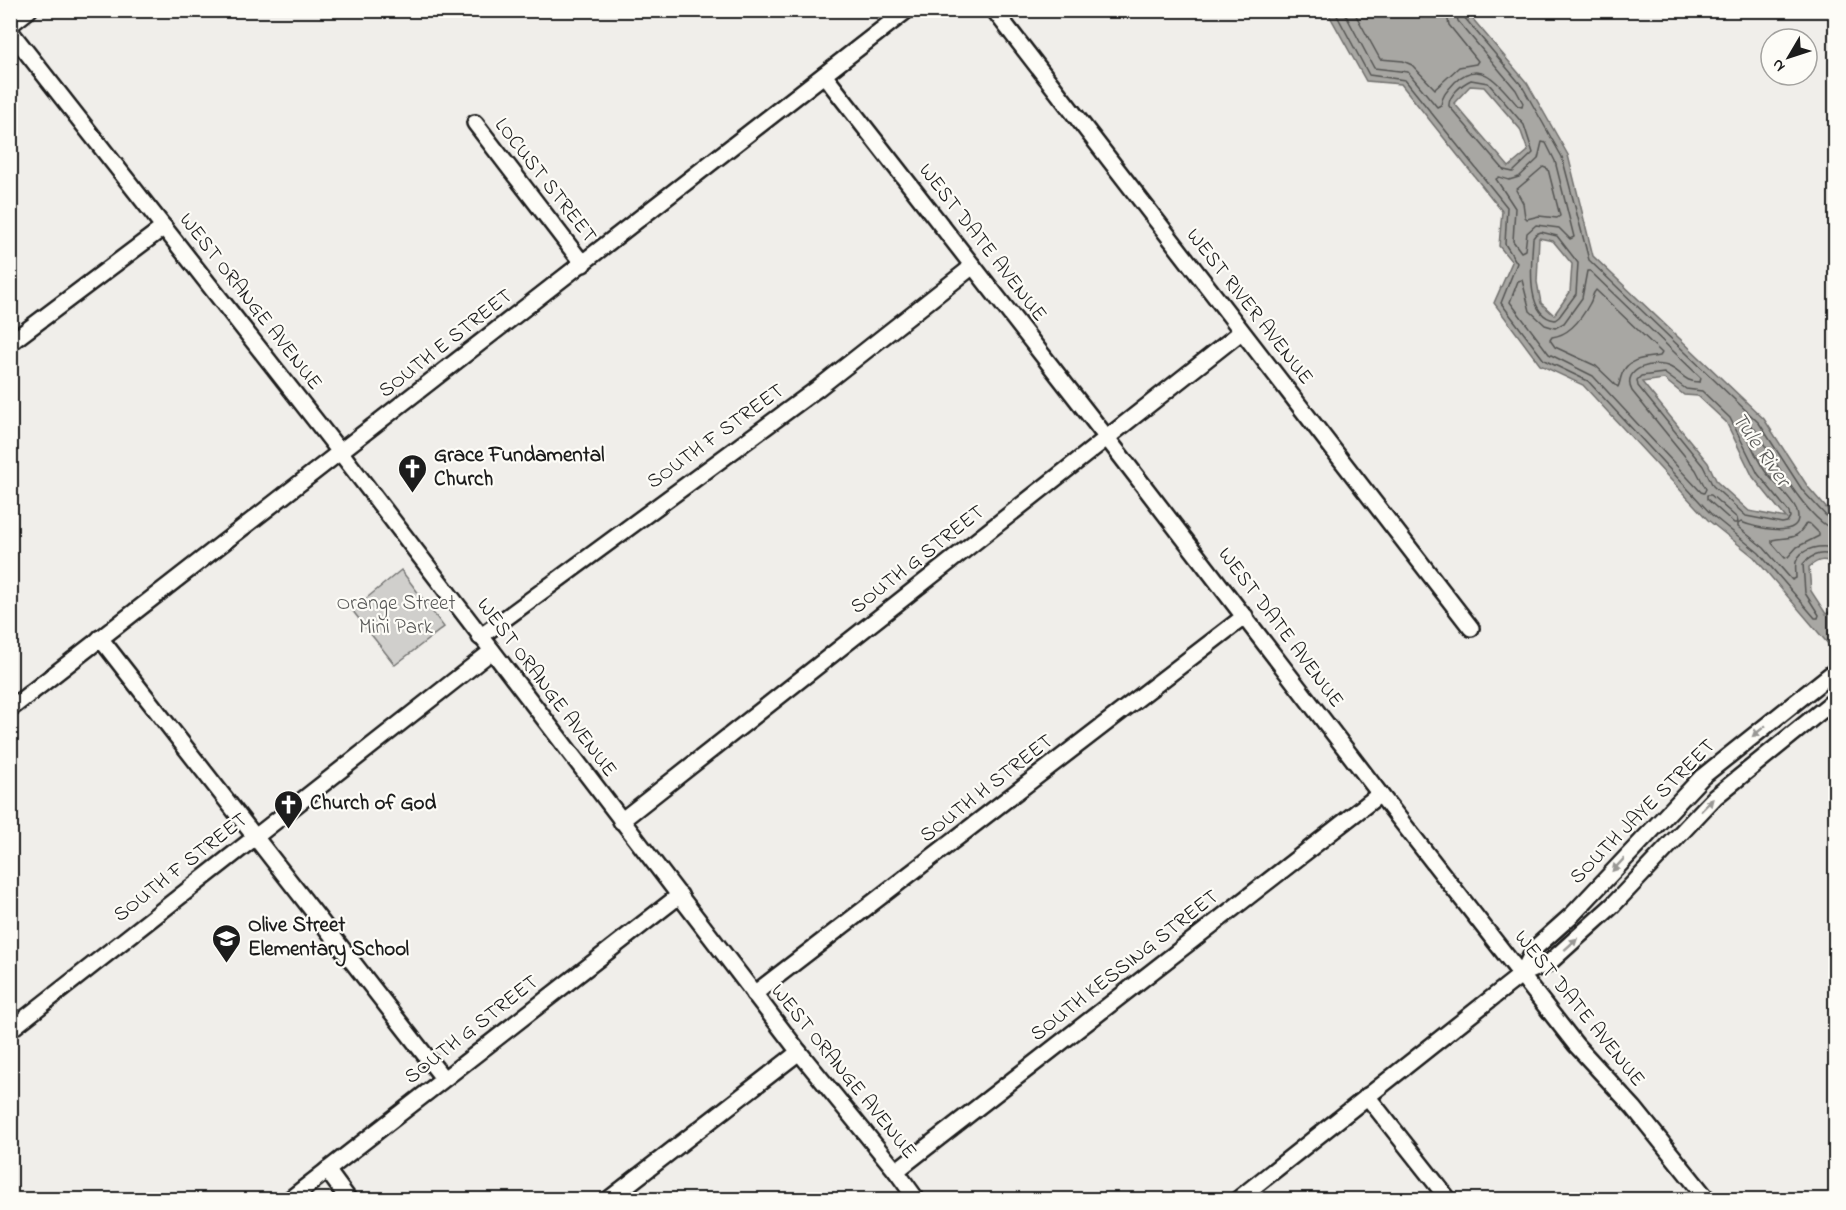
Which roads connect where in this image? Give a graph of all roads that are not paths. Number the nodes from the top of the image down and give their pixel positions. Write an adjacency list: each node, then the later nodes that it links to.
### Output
1 (29, 10): 4 (street)
2 (907, 10): 6 (street, SOUTH E STREET)
3 (994, 10): 11 (street, WEST RIVER AVENUE)
4 (10, 25)
5 (10, 31): 8 (street, WEST ORANGE AVENUE)
6 (824, 75): 9 (street, SOUTH E STREET); 10 (street, WEST DATE AVENUE)
7 (475, 123): 9 (street, LOCUST STREET)
8 (164, 227): 12 (street); 14 (street, WEST ORANGE AVENUE)
9 (583, 264): 14 (street, SOUTH E STREET)
10 (973, 266): 13 (street, WEST DATE AVENUE); 17 (street, SOUTH F STREET)
11 (1241, 332): 13 (street, SOUTH G STREET); 16 (street, WEST RIVER AVENUE)
12 (10, 343)
13 (1107, 438): 15 (street, WEST DATE AVENUE); 24 (street, SOUTH G STREET)
14 (341, 453): 17 (street, WEST ORANGE AVENUE); 18 (street, SOUTH E STREET)
15 (1245, 616): 23 (street, WEST DATE AVENUE); 28 (street, SOUTH H STREET)
16 (1471, 628)
17 (480, 637): 19 (street, WEST ORANGE AVENUE)
18 (100, 638): 22 (street, SOUTH E STREET); 25 (street)
19 (492, 651): 24 (street, WEST ORANGE AVENUE); 25 (street, SOUTH F STREET)
20 (1836, 670): 27 (street, SOUTH JAYE STREET, one-way to 27)
21 (1836, 699): 27 (street, SOUTH JAYE STREET, one-way to 21)
22 (10, 709)
23 (1380, 794): 27 (street, WEST DATE AVENUE); 34 (street, SOUTH KESSING STREET)
24 (621, 821): 26 (street, WEST ORANGE AVENUE)
25 (255, 836): 29 (street, SOUTH F STREET); 31 (street)
26 (680, 896): 28 (street, WEST ORANGE AVENUE); 31 (street, SOUTH G STREET)
27 (1522, 974): 32 (street, SOUTH JAYE STREET); 41 (street, WEST DATE AVENUE)
28 (754, 994): 30 (street, WEST ORANGE AVENUE)
29 (13, 1024)
30 (799, 1052): 34 (street, WEST ORANGE AVENUE); 37 (street)
31 (443, 1078): 33 (street, SOUTH G STREET)
32 (1367, 1096): 39 (street, SOUTH JAYE STREET); 40 (street)
33 (327, 1170): 35 (street, SOUTH G STREET); 36 (street)
34 (896, 1171): 38 (street, WEST ORANGE AVENUE)
35 (290, 1200)
36 (349, 1200)
37 (609, 1200)
38 (917, 1200)
39 (1237, 1200)
40 (1449, 1200)
41 (1708, 1200)

